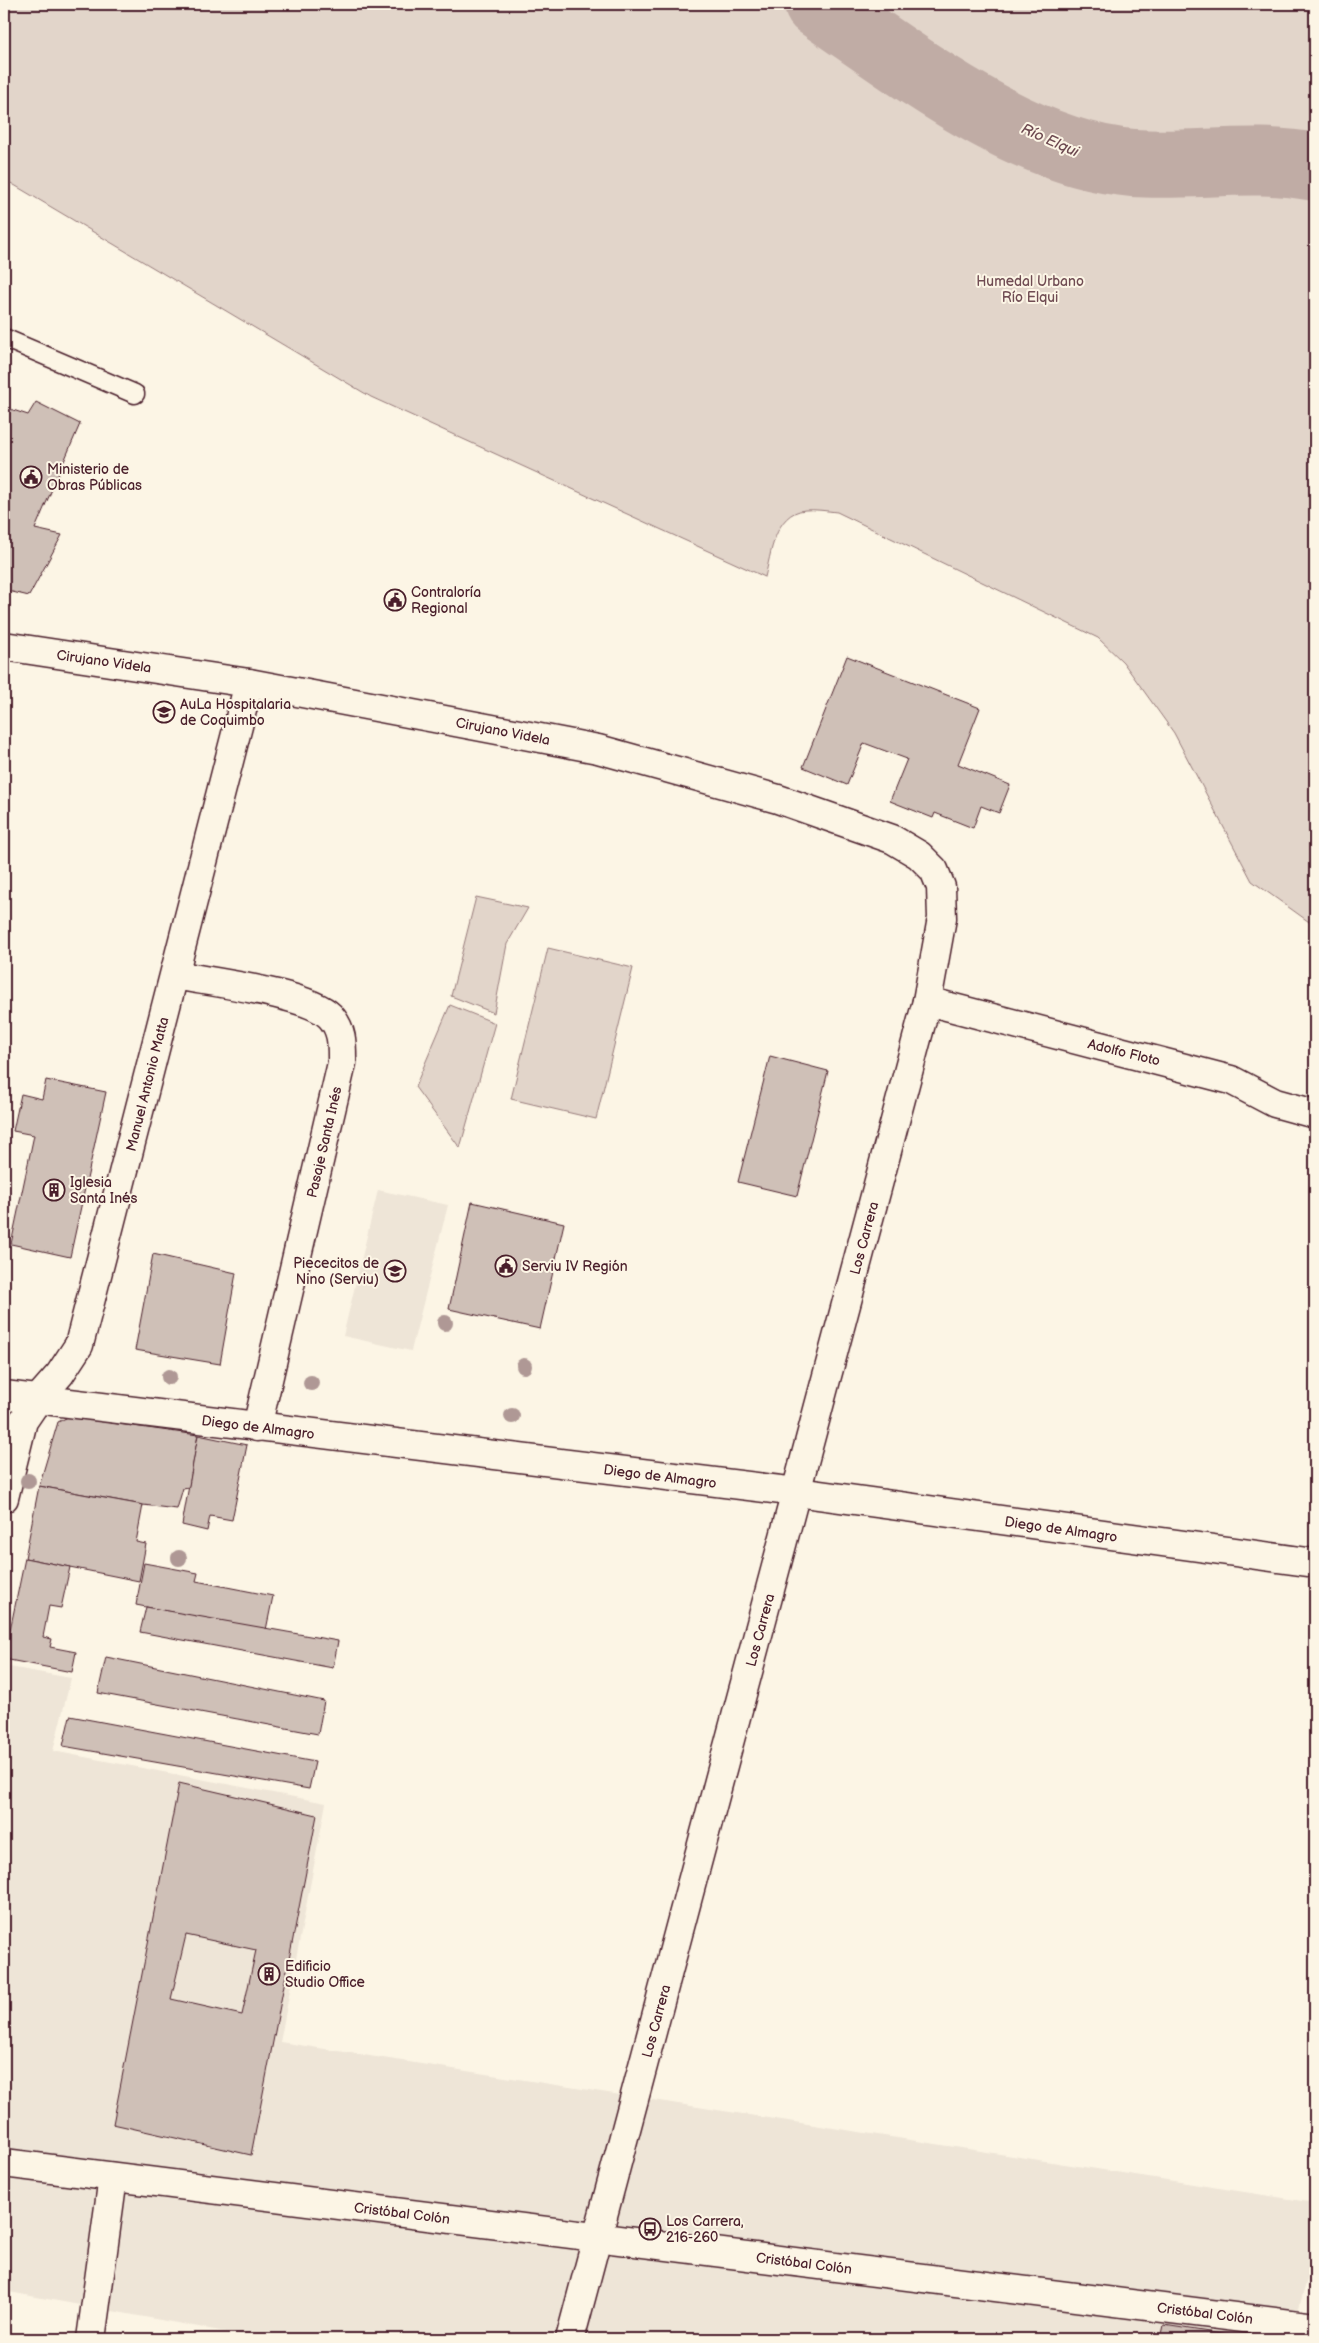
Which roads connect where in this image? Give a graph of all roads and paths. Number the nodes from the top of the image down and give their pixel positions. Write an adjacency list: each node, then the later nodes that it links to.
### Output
1 (4, 338): 2 (lane)
2 (135, 394)
3 (4, 646): 4 (street, Cirujano Videla)
4 (249, 682): 5 (street, Cirujano Videla); 6 (street, Manuel Antonio Matta)
5 (942, 918): 7 (street, Los Carrera)
6 (175, 975): 10 (street, Manuel Antonio Matta); 11 (street, Pasaje Santa Inés)
7 (927, 1002): 8 (street, Adolfo Floto); 12 (street, Los Carrera)
8 (1315, 1114)
9 (4, 1395): 10 (street, Diego de Almagro)
10 (38, 1399): 11 (street, Diego de Almagro); 13 (street, Manuel Antonio Matta)
11 (257, 1427): 12 (street, Diego de Almagro)
12 (797, 1492): 14 (street, Diego de Almagro); 17 (street, Los Carrera)
13 (4, 1498)
14 (1315, 1563)
15 (4, 2163): 16 (street, Cristóbal Colón)
16 (113, 2177): 17 (street, Cristóbal Colón); 19 (street)
17 (598, 2237): 18 (street, Cristóbal Colón); 20 (street, Los Carrera)
18 (1313, 2328)
19 (91, 2339)
20 (570, 2339)

